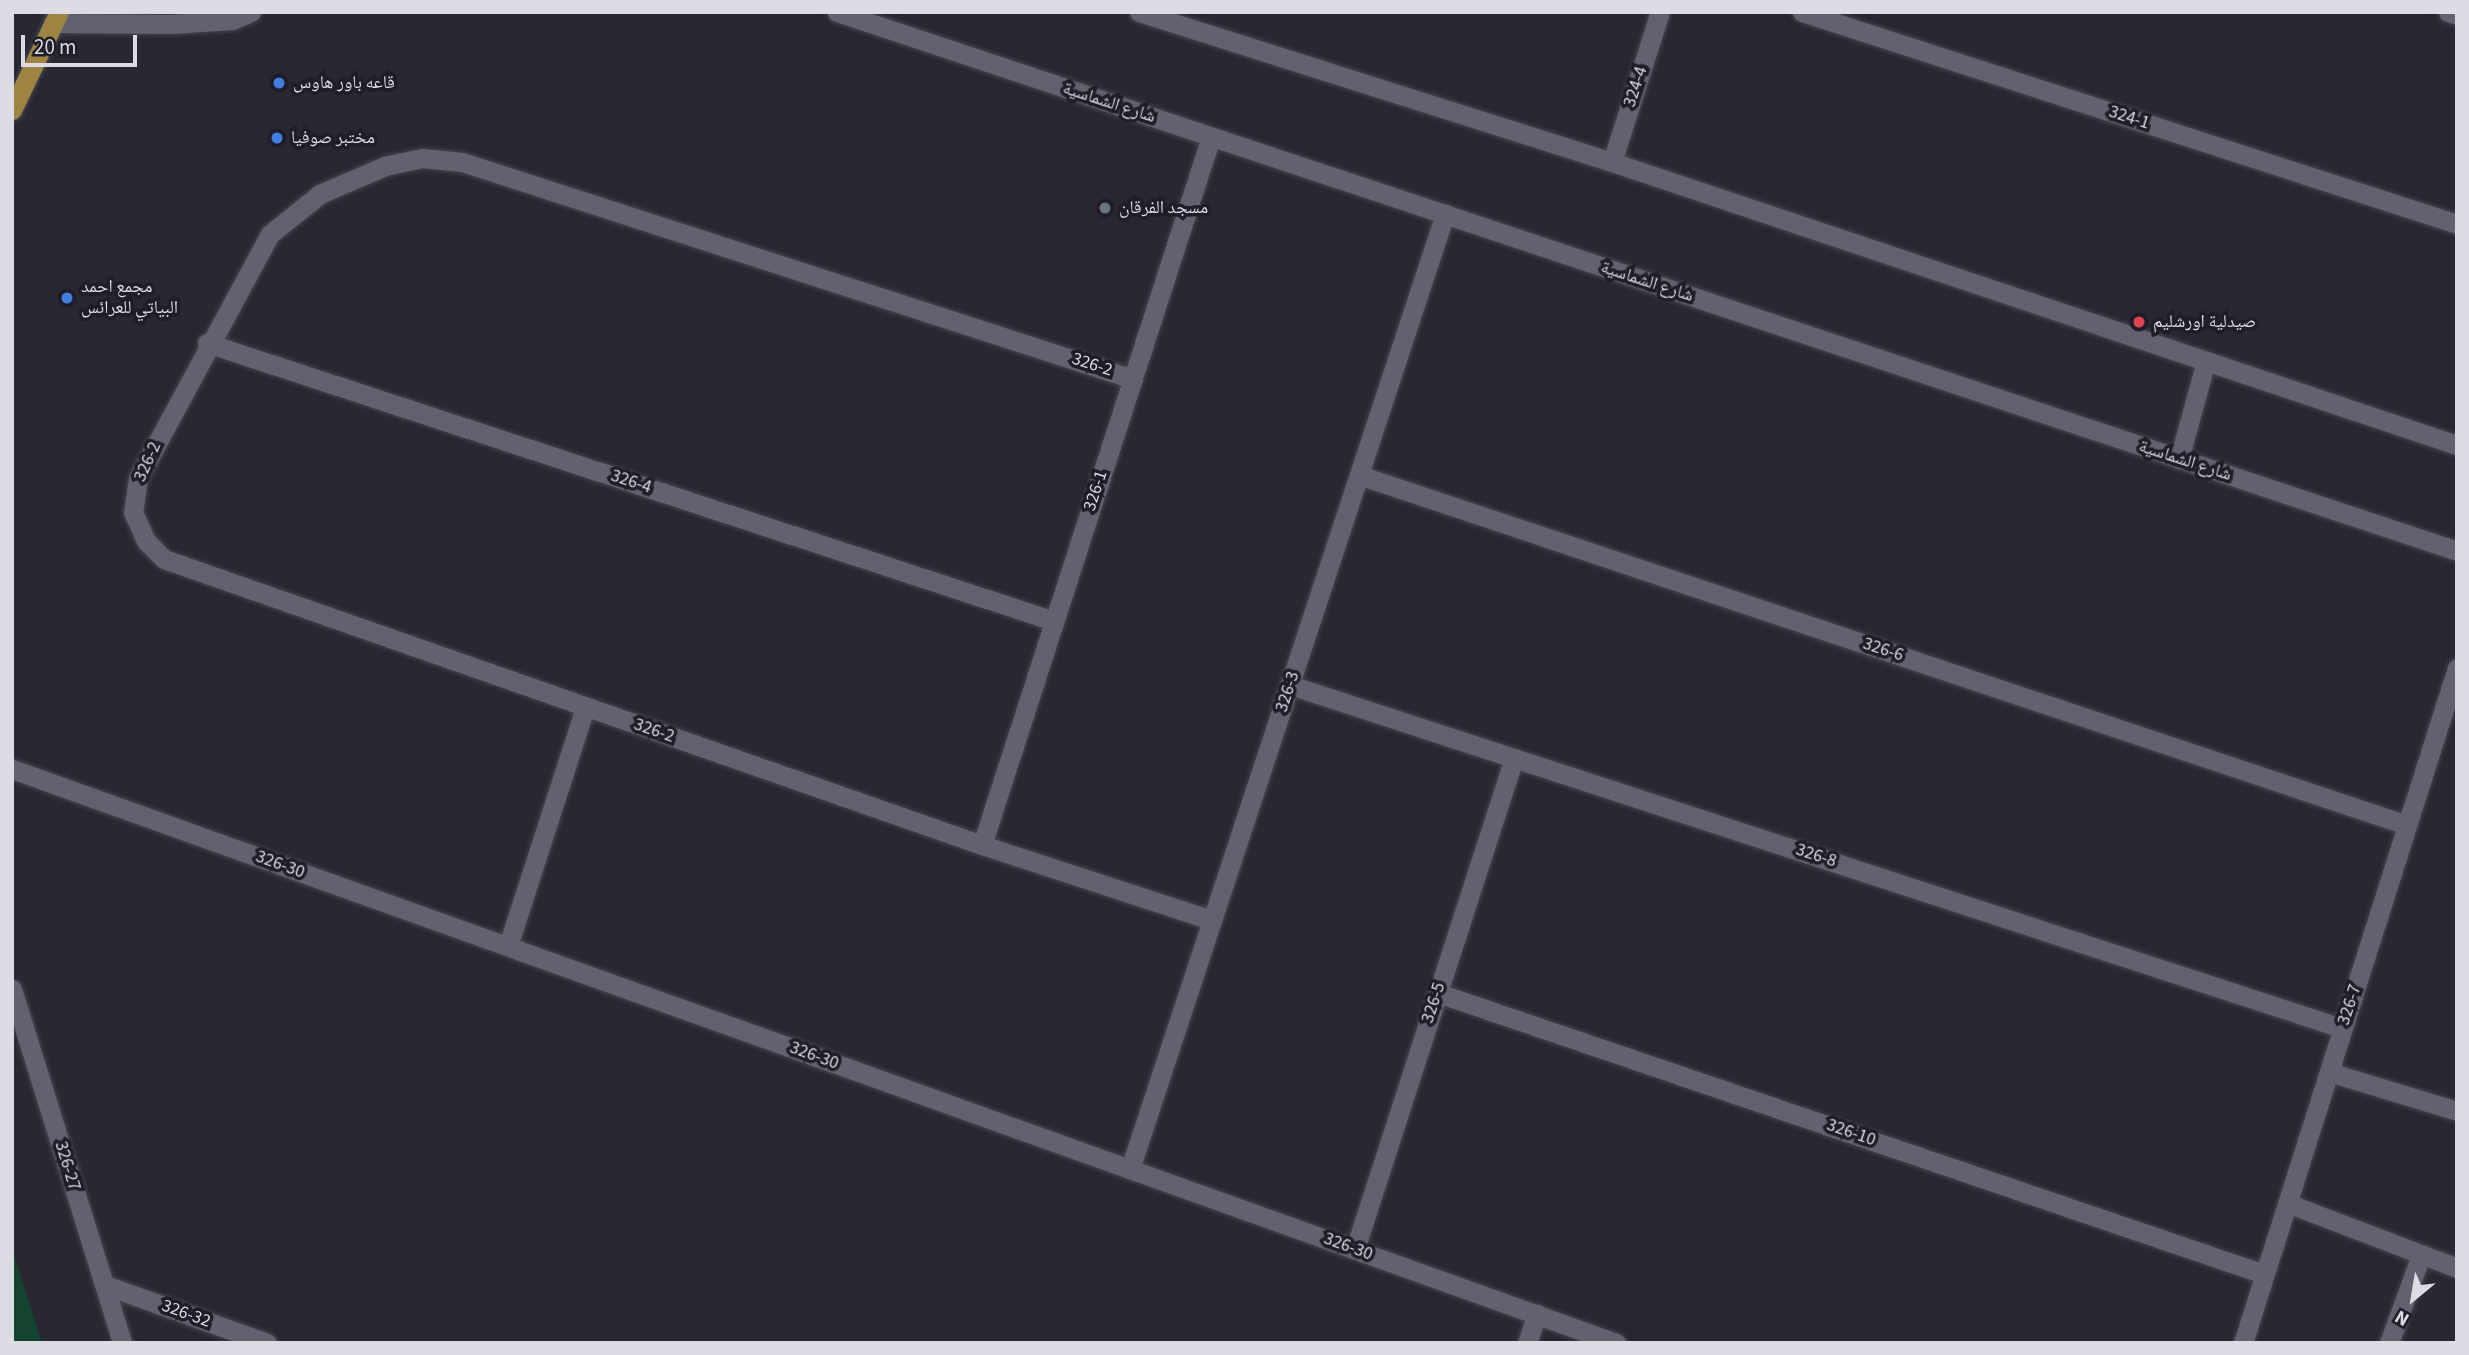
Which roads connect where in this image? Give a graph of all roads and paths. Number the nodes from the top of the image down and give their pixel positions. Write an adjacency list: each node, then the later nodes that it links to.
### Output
1 (251, 12): 8 (street)
2 (837, 12): 10 (street, شارع الشماسية)
3 (1139, 12): 11 (street)
4 (1660, 12): 11 (street, 324-4)
5 (1802, 12): 13 (street, 324-1)
6 (2448, 12): 7 (street)
7 (2457, 15)
8 (56, 18): 9 (main road)
9 (12, 110)
10 (1211, 137): 12 (street, شارع الشماسية); 16 (street, 326-1)
11 (1612, 162): 15 (street)
12 (1445, 214): 18 (street, شارع الشماسية); 19 (street, 326-3)
13 (2457, 224)
14 (207, 343): 16 (street, 326-2); 21 (street, 326-4); 24 (street, 326-2)
15 (2206, 361): 17 (street); 18 (street)
16 (1133, 379): 21 (street, 326-1)
17 (2457, 445)
18 (2179, 458): 20 (street, شارع الشماسية)
19 (1359, 475): 23 (street, 326-3); 27 (street, 326-6)
20 (2457, 551)
21 (1054, 621): 28 (street, 326-1)
22 (2457, 668): 27 (street, 326-7)
23 (1290, 684): 25 (street, 326-8); 29 (street, 326-3)
24 (585, 708): 28 (street, 326-2); 30 (street)
25 (1514, 758): 32 (street, 326-5); 33 (street, 326-8)
26 (12, 769): 30 (street, 326-30)
27 (2407, 825): 33 (street, 326-7)
28 (982, 845): 29 (street, 326-2)
29 (1212, 920): 36 (street, 326-3)
30 (508, 946): 36 (street, 326-30)
31 (12, 989): 42 (street, 326-27)
32 (1438, 993): 38 (street, 326-5); 41 (street, 326-10)
33 (2342, 1028): 34 (street, 326-7)
34 (2329, 1072): 35 (street); 37 (street, 326-7)
35 (2457, 1111)
36 (1130, 1169): 38 (street, 326-30)
37 (2287, 1203): 39 (street); 41 (street, 326-7)
38 (1355, 1249): 43 (street, 326-30)
39 (2421, 1255): 40 (street); 49 (street)
40 (2457, 1268)
41 (2264, 1274): 48 (street, 326-7)
42 (105, 1285): 44 (street, 326-27); 45 (street, 326-32)
43 (1537, 1314): 46 (street); 47 (street, 326-30)
44 (122, 1343)
45 (267, 1343)
46 (1527, 1343)
47 (1616, 1343)
48 (2243, 1343)
49 (2389, 1343)

